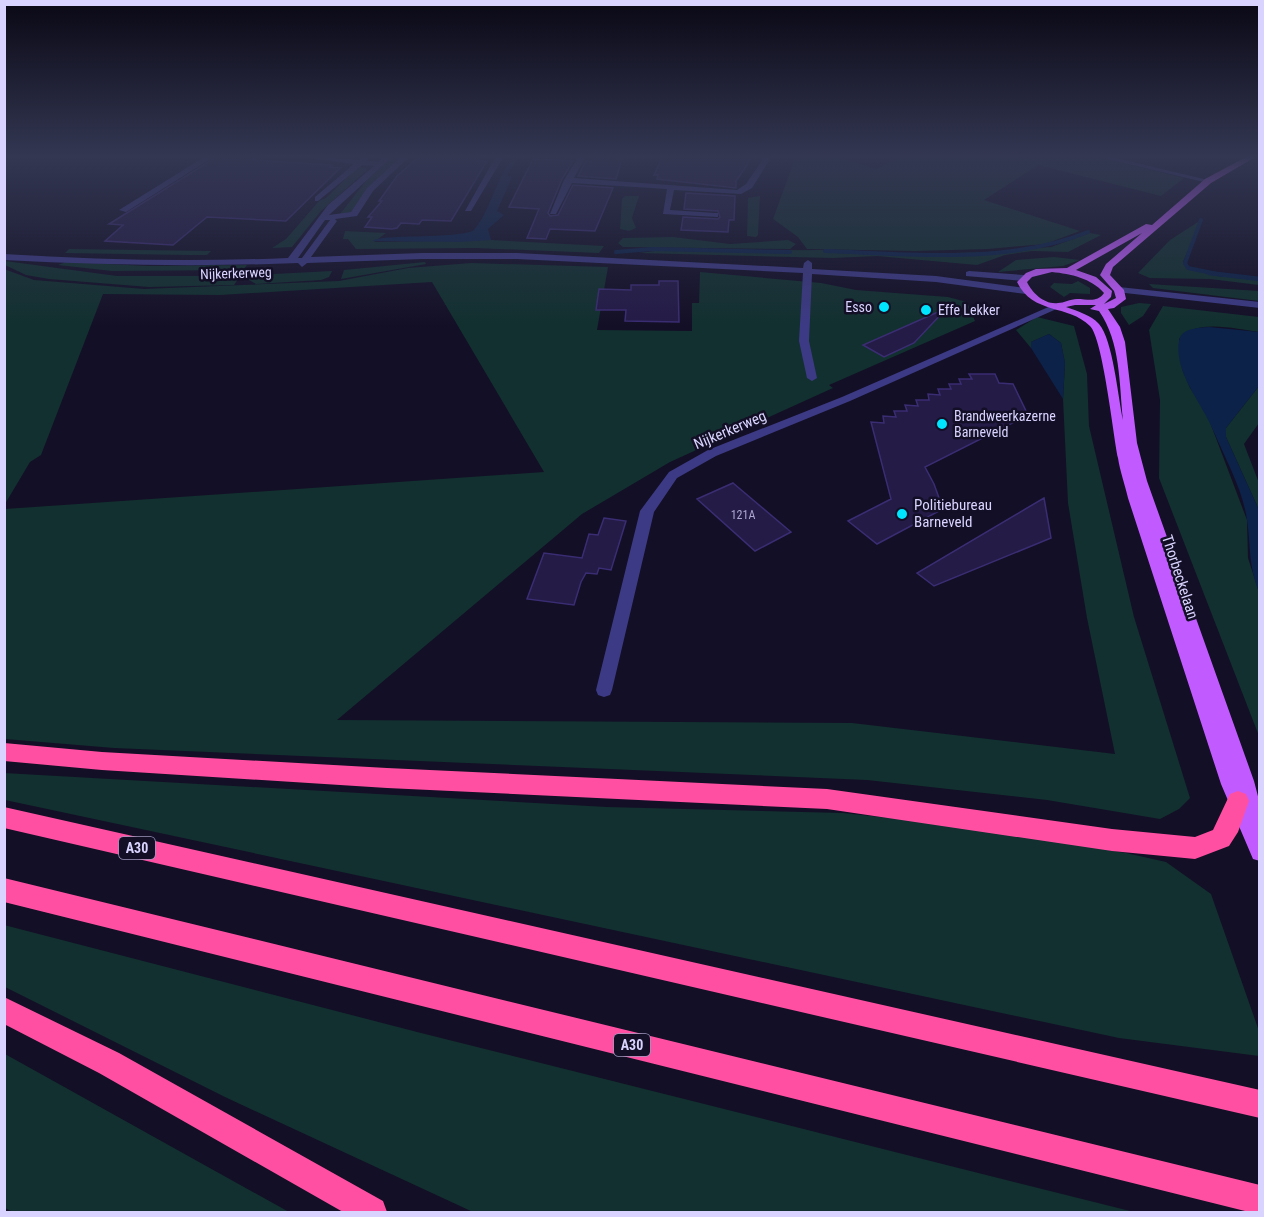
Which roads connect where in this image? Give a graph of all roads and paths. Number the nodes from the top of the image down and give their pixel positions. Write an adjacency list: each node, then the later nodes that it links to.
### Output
1 (328, 213): 7 (street)
2 (338, 213): 8 (street)
3 (355, 213): 8 (street)
4 (679, 213): 6 (street)
5 (1170, 213): 9 (main road)
6 (715, 215)
7 (322, 218): 8 (street); 14 (street)
8 (335, 218): 13 (street)
9 (1160, 221): 10 (main road); 20 (main road)
10 (1106, 252): 17 (main road); 18 (main road)
11 (468, 256): 13 (street, Nijkerkerweg); 15 (street, Nijkerkerweg); 16 (street, Nijkerkerweg)
12 (4, 257): 14 (street, Nijkerkerweg); 16 (street, Nijkerkerweg)
13 (306, 260): 14 (street, Nijkerkerweg); 16 (street)
14 (291, 261): 16 (street)
15 (808, 267): 19 (street, Nijkerkerweg); 19 (street, Nijkerkerweg); 27 (street)
16 (295, 271)
17 (1068, 271): 18 (main road); 19 (main road)
18 (1079, 274): 19 (main road); 20 (main road)
19 (1027, 286): 21 (main road); 23 (main road)
20 (1115, 291): 22 (street); 24 (main road); 24 (main road); 25 (street)
21 (1038, 300): 23 (main road); 26 (street, Nijkerkerweg)
22 (1260, 305)
23 (1060, 306): 24 (main road); 26 (street, Nijkerkerweg); 30 (main road, Thorbeckelaan)
24 (1104, 306): 32 (main road, Thorbeckelaan)
25 (1260, 314)
26 (1011, 326): 28 (street, Nijkerkerweg)
27 (812, 378)
28 (604, 690)
29 (4, 752): 30 (highway)
30 (1238, 801): 33 (main road, Thorbeckelaan)
31 (4, 817): 36 (highway, A30)
32 (1260, 842)
33 (1260, 852)
34 (4, 890): 37 (highway, A30)
35 (4, 1010): 38 (highway)
36 (1260, 1104)
37 (1260, 1200)
38 (372, 1212)

